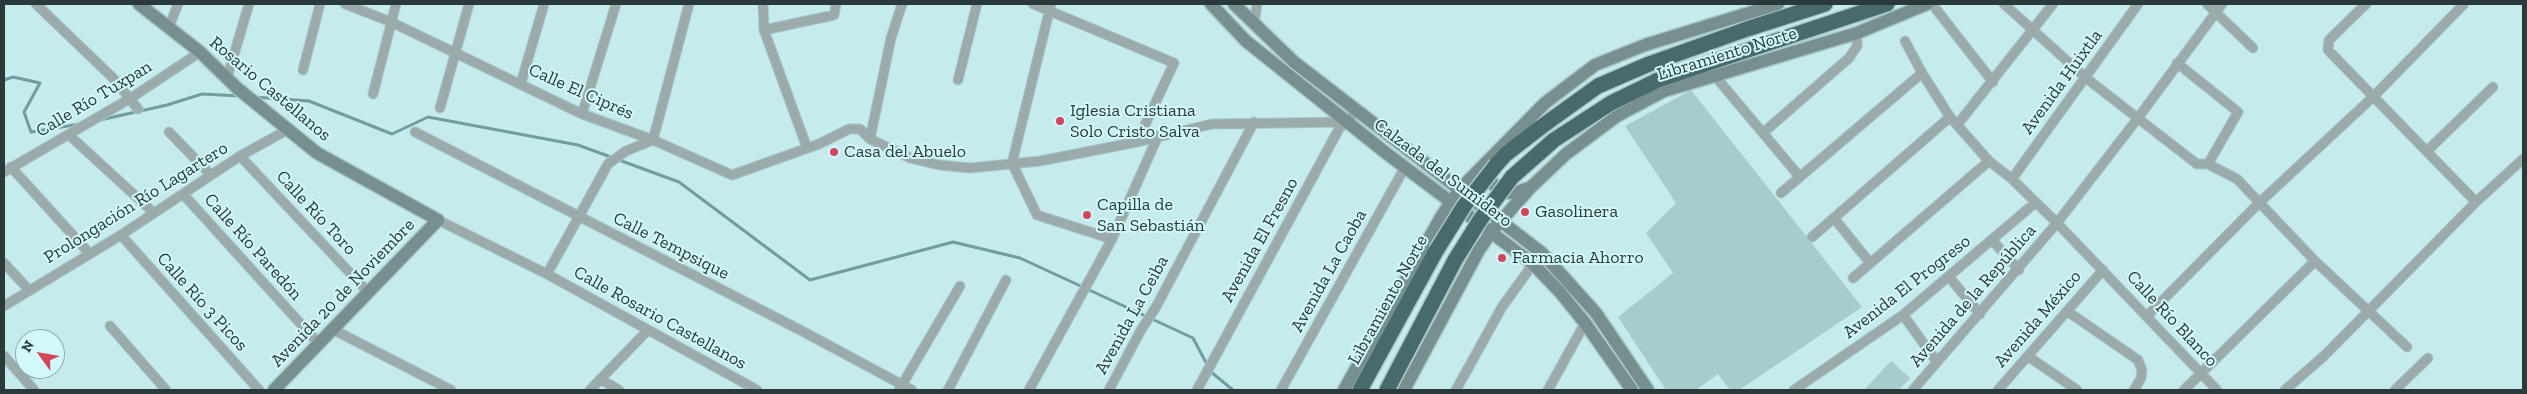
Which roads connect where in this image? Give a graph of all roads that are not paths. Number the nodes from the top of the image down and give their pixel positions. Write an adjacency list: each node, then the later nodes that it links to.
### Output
1 (36, 4): 56 (street)
2 (139, 4): 36 (street, Rosario Castellanos)
3 (178, 4): 36 (street)
4 (250, 4): 48 (street)
5 (320, 4): 45 (street)
6 (345, 4): 34 (street, Calle El Ciprés)
7 (396, 4): 34 (street)
8 (469, 4): 43 (street)
9 (544, 4): 52 (street)
10 (616, 4): 60 (street)
11 (689, 4): 73 (street)
12 (763, 4): 37 (street)
13 (836, 4): 37 (street)
14 (902, 4): 72 (street)
15 (978, 4): 50 (street)
16 (1032, 4): 32 (street)
17 (1211, 4): 64 (street, Calzada del Sumidero)
18 (1234, 4): 35 (street)
19 (1257, 4): 35 (street)
20 (1778, 4): 75 (street)
21 (1825, 4): 158 (highway, Libramiento Norte, bridge)
22 (1887, 4): 159 (highway, Libramiento Norte, bridge)
23 (1927, 4): 39 (street, Libramiento Norte)
24 (1932, 4): 51 (street)
25 (2004, 4): 38 (street)
26 (2053, 4): 38 (street)
27 (2138, 4): 49 (street, Avenida Huixtla)
28 (2208, 4): 33 (street)
29 (2222, 4): 33 (street, Avenida de la República)
30 (2366, 4): 55 (street)
31 (2464, 4): 55 (street)
32 (1050, 7): 74 (street); 81 (street)
33 (2216, 12): 41 (street); 44 (street, Avenida de la República)
34 (391, 22): 43 (street, Calle El Ciprés); 54 (street)
35 (1254, 25): 59 (street)
36 (169, 27): 42 (street, Rosario Castellanos)
37 (764, 30): 76 (street)
38 (2032, 32): 49 (street); 51 (street)
39 (1857, 34): 47 (street, Libramiento Norte); 69 (street)
40 (1906, 41): 46 (street, Calle Río Blanco)
41 (2253, 48)
42 (200, 52): 48 (street, Rosario Castellanos); 56 (street, Calle Río Tuxpan)
43 (456, 54): 52 (street, Calle El Ciprés); 57 (street)
44 (2177, 64): 62 (street, Avenida de la República); 82 (street)
45 (304, 70)
46 (1922, 73): 61 (street, Calle Río Blanco); 86 (street)
47 (1715, 76): 69 (street); 88 (street, Libramiento Norte)
48 (226, 78): 66 (street, Rosario Castellanos)
49 (2086, 78): 62 (street); 87 (street, Avenida Huixtla)
50 (958, 80)
51 (1993, 82): 65 (street)
52 (521, 83): 60 (street, Calle El Ciprés)
53 (2493, 87): 77 (street)
54 (373, 94)
55 (2374, 96): 77 (street); 95 (street)
56 (131, 98): 58 (street); 70 (street, Calle Río Tuxpan)
57 (440, 108)
58 (138, 109)
59 (1354, 109): 64 (street, Avenida El Fresno); 89 (street)
60 (582, 114): 73 (street, Calle El Ciprés)
61 (1950, 118): 65 (street, Calle Río Blanco); 98 (street)
62 (2138, 118): 82 (street); 101 (street, Avenida de la República)
63 (1254, 122): 64 (street, Calle El Ciprés); 71 (street, Calle El Ciprés); 154 (street, Avenida La Ceiba)
64 (1350, 122): 83 (street, Calzada del Sumidero); 155 (street, Avenida El Fresno)
65 (1957, 125): 80 (street, Calle Río Blanco)
66 (287, 130): 78 (street, Prolongación Río Lagartero); 99 (street, Rosario Castellanos)
67 (169, 132): 85 (street)
68 (415, 132): 97 (street, Calle Tempsique)
69 (1764, 132): 86 (street)
70 (69, 135): 84 (street, Calle Río Tuxpan); 96 (street)
71 (1158, 136): 74 (street, Calle El Ciprés); 105 (street)
72 (870, 139): 76 (street, Calle El Ciprés); 81 (street, Calle El Ciprés)
73 (653, 140): 76 (street, Calle El Ciprés); 97 (street)
74 (1137, 142): 81 (street, Calle El Ciprés)
75 (1504, 144): 88 (street); 89 (street)
76 (807, 148)
77 (2427, 151): 93 (street)
78 (240, 156): 85 (street, Prolongación Río Lagartero); 122 (street, Calle Río Toro)
79 (2523, 159): 93 (street)
80 (1989, 162): 87 (street, Calle Río Blanco); 111 (street)
81 (1012, 163): 105 (street)
82 (2208, 164): 95 (street)
83 (1405, 167): 92 (street, Calzada del Sumidero); 156 (street, Avenida La Caoba)
84 (8, 170): 107 (street)
85 (211, 174): 91 (street, Prolongación Río Lagartero)
86 (1799, 176): 90 (street)
87 (2012, 179): 94 (street, Calle Río Blanco)
88 (1531, 187): 100 (street, Libramiento Norte)
89 (1459, 190): 92 (street); 100 (street)
90 (1781, 193)
91 (183, 194): 96 (street, Prolongación Río Lagartero); 133 (street, Calle Río Paredón)
92 (1451, 202): 102 (street, Calzada del Sumidero); 108 (street)
93 (2476, 202): 124 (street)
94 (2035, 203): 101 (street, Calle Río Blanco); 106 (street, Avenida El Progreso)
95 (2259, 203): 109 (street); 128 (street)
96 (154, 213): 103 (street, Prolongación Río Lagartero)
97 (578, 216): 115 (street); 142 (street, Calle Tempsique)
98 (1834, 218): 104 (street); 111 (street)
99 (438, 220): 115 (street, Calle Rosario Castellanos); 122 (street, Avenida 20 de Noviembre)
100 (1501, 220): 102 (street, Libramiento Norte); 164 (street)
101 (2058, 223): 113 (street, Avenida de la República); 114 (street, Calle Río Blanco)
102 (1492, 231): 112 (street, Calzada del Sumidero); 116 (street, Libramiento Norte)
103 (121, 234): 107 (street, Prolongación Río Lagartero); 146 (street, Calle Río 3 Picos)
104 (1812, 237)
105 (1112, 239): 153 (street)
106 (1993, 241): 113 (street); 117 (street, Avenida El Progreso)
107 (89, 253): 121 (street, Prolongación Río Lagartero)
108 (1419, 256): 116 (street); 157 (street)
109 (2315, 261): 124 (street); 139 (street)
110 (4, 263): 121 (street)
111 (1870, 263): 118 (street)
112 (1533, 264): 129 (street, Calzada del Sumidero); 161 (street)
113 (2019, 270): 126 (street, Avenida de la República)
114 (2103, 270): 125 (street, Avenida México); 128 (street, Calle Río Blanco)
115 (547, 274): 132 (street, Calle Rosario Castellanos)
116 (1465, 277): 160 (street, Libramiento Norte)
117 (1949, 277): 126 (street); 127 (street, Avenida El Progreso)
118 (1853, 278)
119 (1006, 280): 152 (street)
120 (960, 286): 142 (street)
121 (28, 289): 123 (street, Prolongación Río Lagartero)
122 (368, 292): 131 (street, Avenida 20 de Noviembre)
123 (4, 306)
124 (2368, 310): 134 (street); 172 (street)
125 (2067, 311): 136 (street, Avenida México); 169 (street)
126 (1980, 314): 138 (street, Avenida de la República)
127 (1903, 315): 138 (street); 141 (street, Avenida El Progreso)
128 (2148, 316): 139 (street, Calle Río Blanco)
129 (1585, 323): 162 (street); 163 (street, Calzada del Sumidero)
130 (110, 326): 145 (street)
131 (332, 330): 133 (street, Avenida 20 de Noviembre); 147 (street)
132 (647, 331): 140 (street); 150 (street, Calle Rosario Castellanos)
133 (319, 344): 143 (street, Avenida 20 de Noviembre)
134 (2406, 347)
135 (4, 356): 144 (street)
136 (2029, 357): 167 (street, Avenida México); 168 (street)
137 (2428, 358): 173 (street)
138 (1938, 362): 166 (street, Avenida de la República)
139 (2200, 374): 170 (street); 171 (street, Calle Río Blanco)
140 (600, 379): 148 (street); 149 (street)
141 (1804, 387): 165 (street, Avenida El Progreso)
142 (901, 388): 151 (street, Calle Tempsique)
143 (278, 389)
144 (34, 390)
145 (166, 390)
146 (259, 390)
147 (451, 390)
148 (590, 390)
149 (619, 390)
150 (757, 390)
151 (912, 390)
152 (948, 390)
153 (1029, 390)
154 (1109, 390)
155 (1197, 390)
156 (1281, 390)
157 (1344, 390)
158 (1360, 390)
159 (1387, 390)
160 (1404, 390)
161 (1456, 390)
162 (1548, 390)
163 (1632, 390)
164 (1648, 390)
165 (1794, 390)
166 (1913, 390)
167 (1998, 390)
168 (2077, 390)
169 (2134, 390)
170 (2184, 390)
171 (2217, 390)
172 (2285, 390)
173 (2396, 390)

